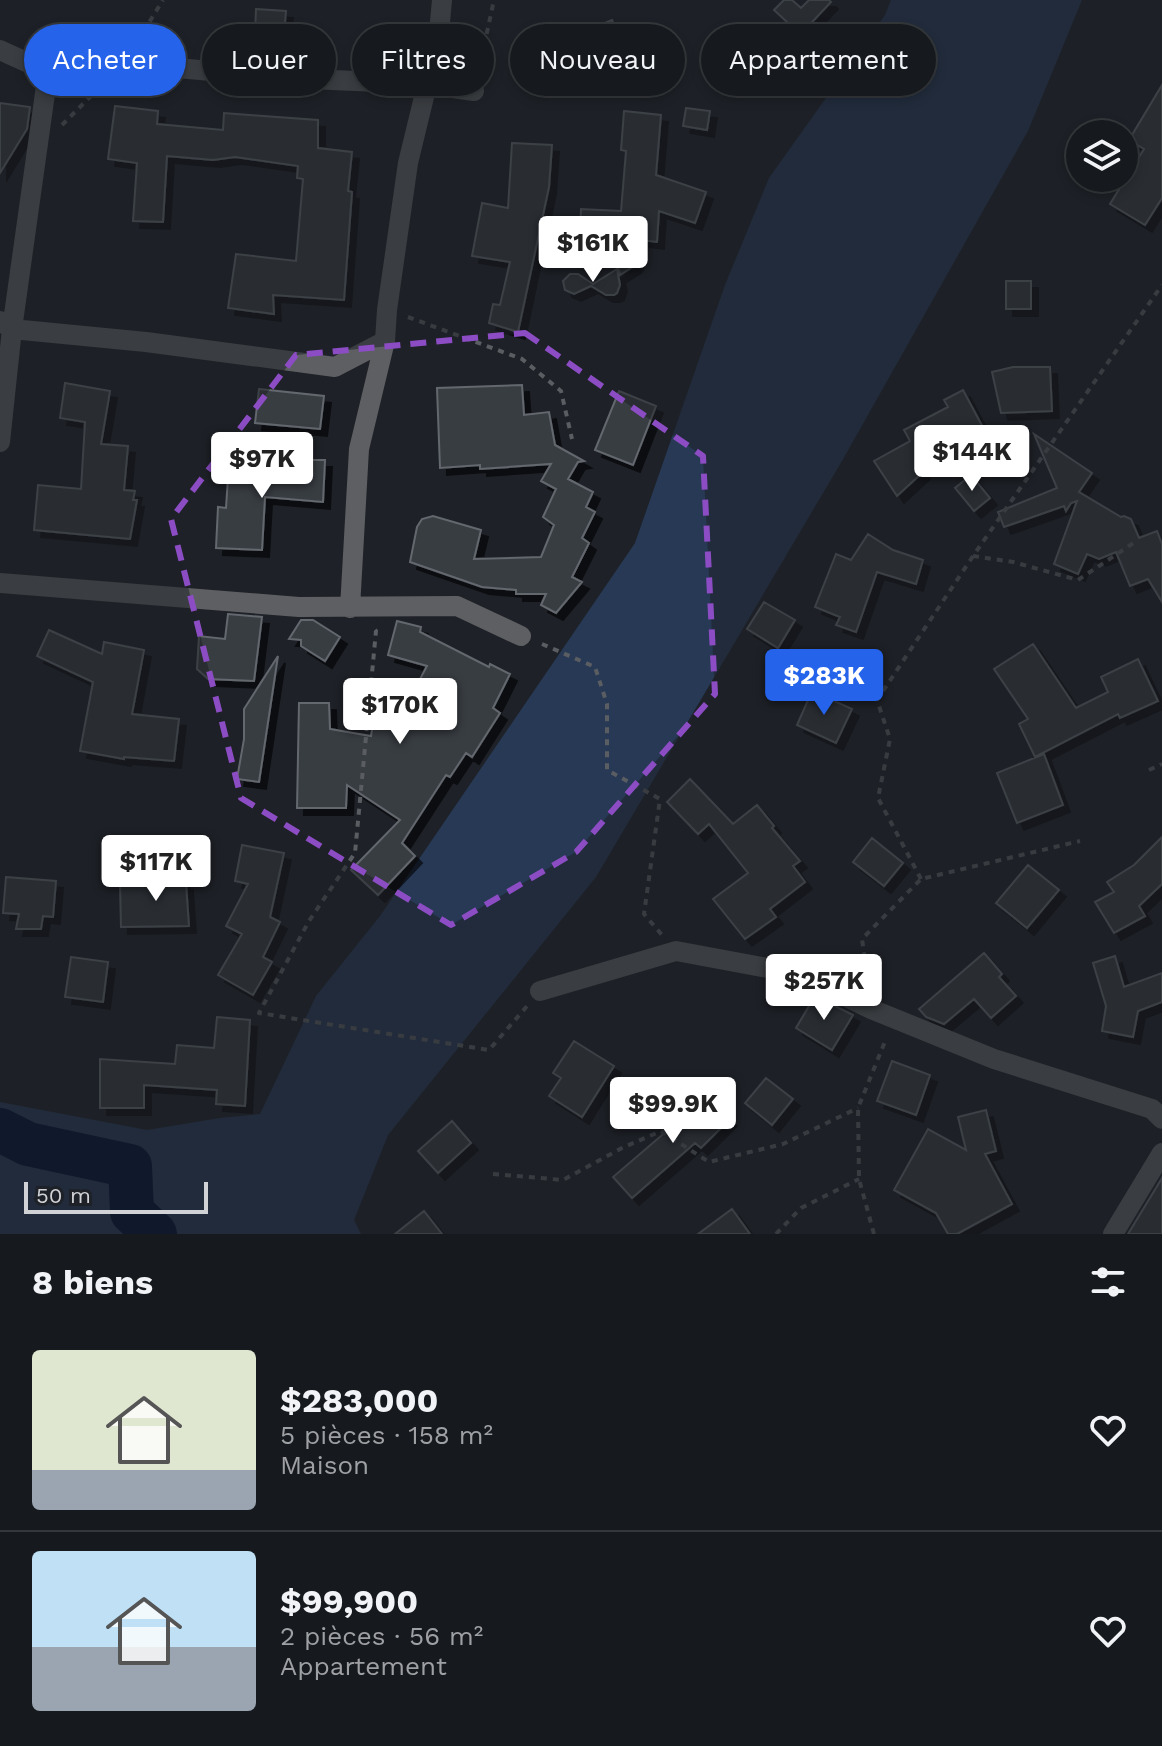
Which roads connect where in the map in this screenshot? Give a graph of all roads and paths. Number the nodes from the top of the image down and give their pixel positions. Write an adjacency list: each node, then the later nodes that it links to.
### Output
1 (442, 0): 3 (street)
2 (494, 0): 4 (path)
3 (440, 24)
4 (489, 24)
5 (0, 50): 6 (street)
6 (24, 61)
7 (186, 69): 8 (street)
8 (352, 81)
9 (44, 96): 13 (street)
10 (424, 96): 12 (street)
11 (1162, 285): 18 (path)
12 (387, 310): 14 (street); 15 (path)
13 (6, 325): 14 (street); 16 (street)
14 (385, 341): 20 (street)
15 (572, 439)
16 (0, 442)
17 (1138, 540): 18 (path)
18 (973, 556): 25 (path)
19 (0, 583): 20 (street)
20 (350, 608): 21 (street); 27 (path)
21 (521, 636): 26 (path)
22 (1162, 764): 23 (path)
23 (1149, 770)
24 (1080, 841): 25 (path)
25 (921, 879): 28 (path)
26 (676, 951): 27 (street); 28 (street)
27 (540, 991)
28 (871, 1009): 29 (street)
29 (895, 1018): 30 (path); 31 (street)
30 (858, 1108): 33 (path); 34 (path)
31 (1162, 1119)
32 (1162, 1153): 37 (street)
33 (493, 1174)
34 (859, 1179): 35 (path); 36 (path)
35 (776, 1234)
36 (874, 1234)
37 (1113, 1234)

